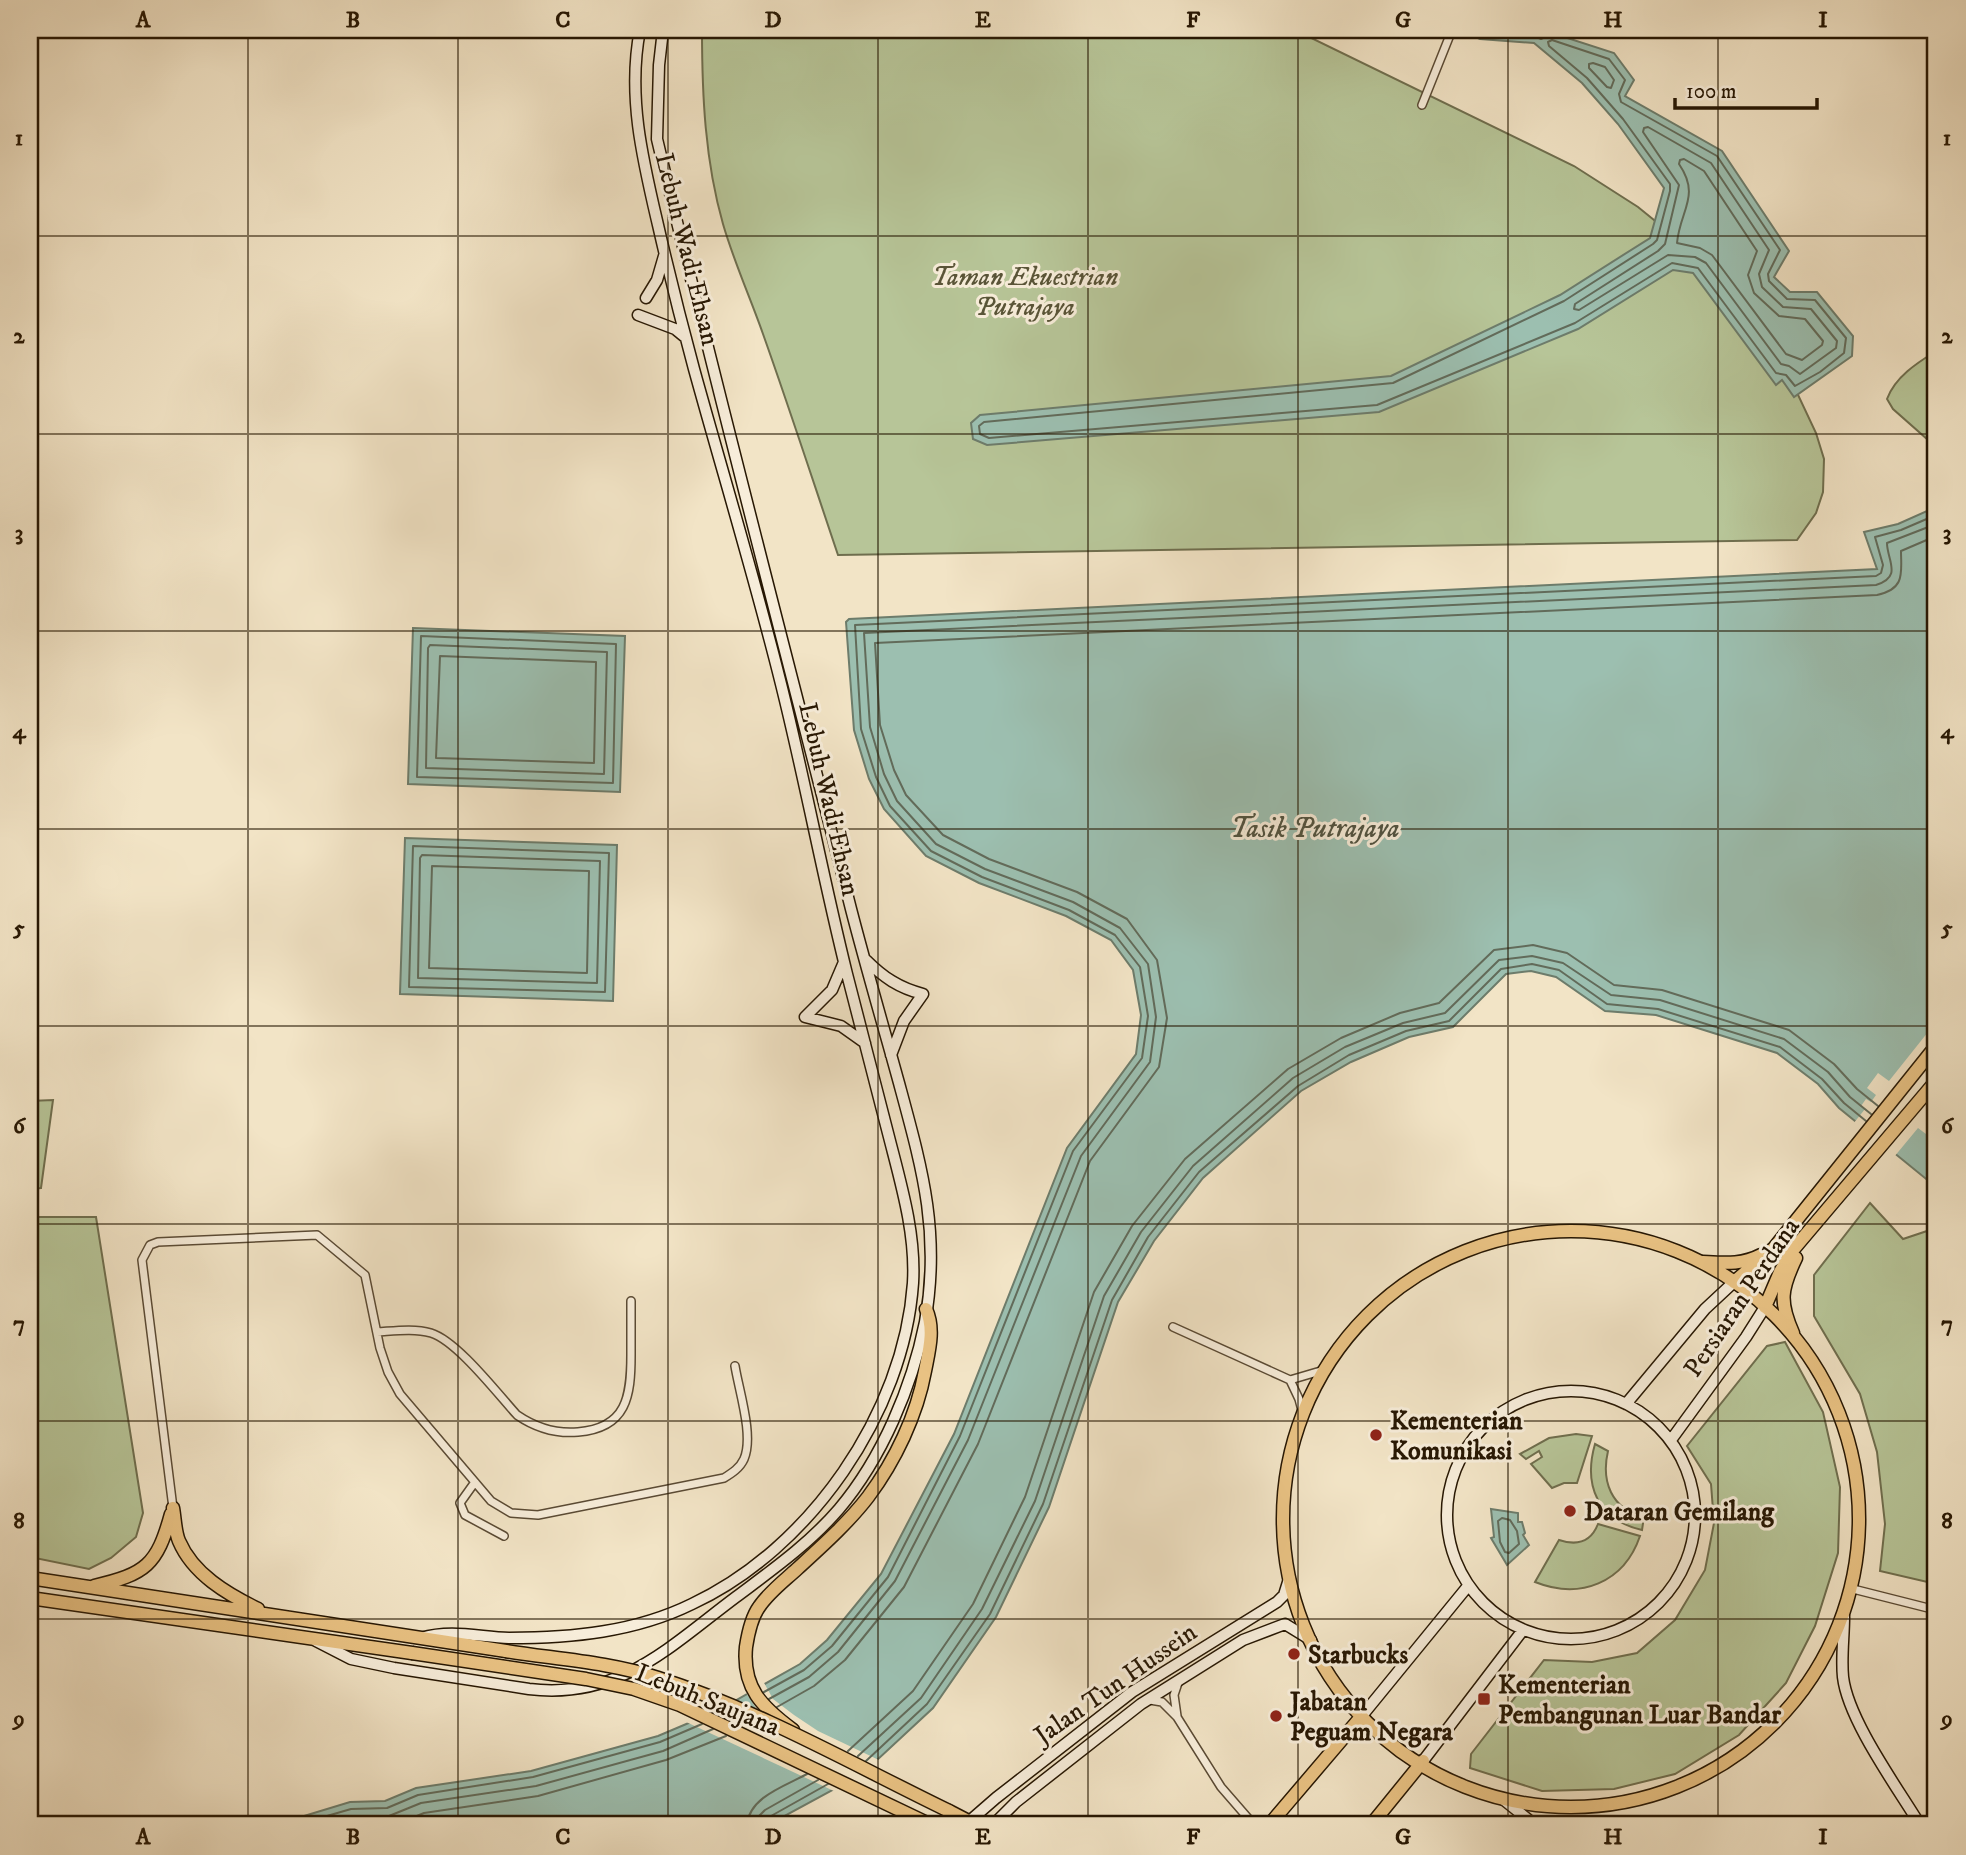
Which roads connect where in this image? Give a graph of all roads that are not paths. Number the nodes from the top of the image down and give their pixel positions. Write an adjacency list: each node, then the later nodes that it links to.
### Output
1 (640, 30): 5 (main road, Lebuh Wadi Ehsan)
2 (663, 30): 9 (main road, Lebuh Wadi Ehsan)
3 (1452, 30): 4 (street)
4 (1422, 105)
5 (665, 254): 6 (main road); 8 (main road, Lebuh Wadi Ehsan)
6 (646, 298)
7 (638, 315): 8 (main road)
8 (686, 338): 10 (main road, Lebuh Wadi Ehsan)
9 (864, 958): 13 (main road, Lebuh Wadi Ehsan); 13 (main road)
10 (844, 962): 11 (main road, Lebuh Wadi Ehsan); 11 (main road)
11 (865, 1043): 44 (main road, Lebuh Wadi Ehsan)
12 (1936, 1046): 16 (main road, Persiaran Perdana)
13 (891, 1055): 21 (main road, Lebuh Wadi Ehsan)
14 (1936, 1081): 15 (main road, Persiaran Perdana)
15 (1807, 1236): 20 (main road, Persiaran Perdana); 24 (main road)
16 (1774, 1248): 17 (main road); 18 (main road, Persiaran Perdana)
17 (1700, 1262): 18 (main road); 26 (main road)
18 (1734, 1282): 20 (main road); 28 (main road)
19 (631, 1300): 23 (street)
20 (1765, 1307): 24 (main road); 30 (main road, Persiaran Perdana)
21 (926, 1309): 45 (main road, Lebuh Wadi Ehsan); 51 (main road, bridge)
22 (1173, 1327): 27 (street)
23 (377, 1332): 31 (street); 32 (street)
24 (1801, 1349): 38 (main road)
25 (735, 1366): 31 (street)
26 (1324, 1370): 27 (street); 29 (main road)
27 (1290, 1380): 29 (street)
28 (1626, 1404): 30 (main road); 36 (main road)
29 (1303, 1414): 35 (main road)
30 (1671, 1440): 43 (main road)
31 (475, 1482): 33 (street)
32 (173, 1508): 37 (main road); 41 (main road)
33 (503, 1536)
34 (30, 1578): 37 (main road, Lebuh Saujana)
35 (1289, 1579): 46 (main road); 54 (main road, Jalan Tun Hussein)
36 (1468, 1586): 43 (main road); 50 (main road)
37 (87, 1587): 41 (main road, Lebuh Saujana)
38 (1853, 1589): 40 (street); 42 (main road)
39 (30, 1598): 45 (main road, Lebuh Saujana)
40 (1936, 1610)
41 (270, 1615): 44 (main road, Lebuh Saujana)
42 (1844, 1617): 53 (main road); 61 (main road)
43 (1523, 1630): 52 (main road)
44 (421, 1638): 51 (main road, Lebuh Saujana, bridge)
45 (314, 1639): 55 (main road, Lebuh Saujana, bridge)
46 (1311, 1640): 47 (main road, Jalan Tun Hussein); 50 (main road)
47 (1179, 1680): 48 (main road, Jalan Tun Hussein); 49 (street)
48 (1147, 1700): 49 (street); 56 (main road, Jalan Tun Hussein)
49 (1177, 1717): 57 (street)
50 (1361, 1717): 52 (main road); 58 (main road)
51 (809, 1743): 54 (main road, Lebuh Saujana, bridge)
52 (1423, 1761): 53 (main road); 59 (main road)
53 (1504, 1800): 60 (main road)
54 (970, 1824)
55 (931, 1825)
56 (993, 1825)
57 (1254, 1825)
58 (1269, 1825)
59 (1371, 1825)
60 (1535, 1825)
61 (1920, 1825)

